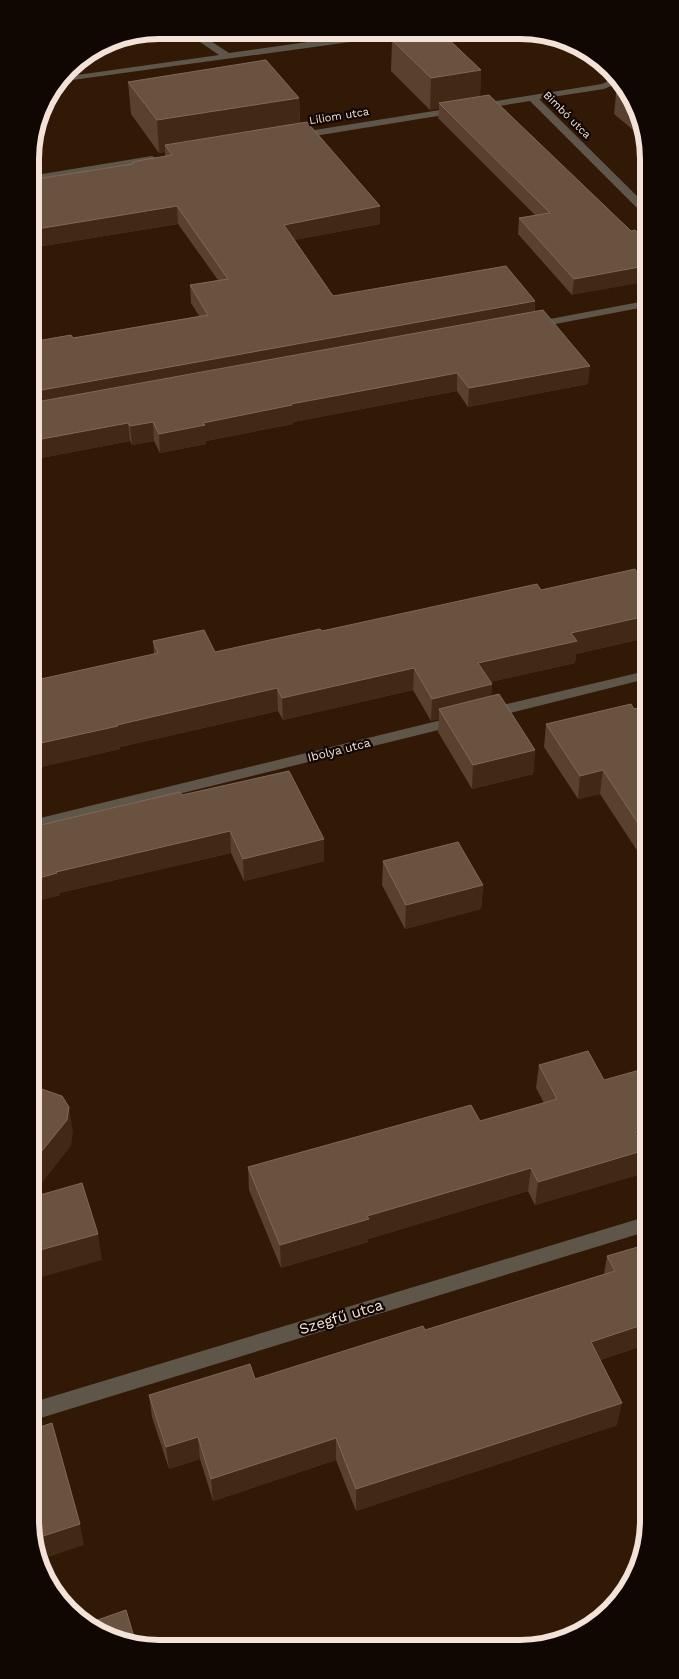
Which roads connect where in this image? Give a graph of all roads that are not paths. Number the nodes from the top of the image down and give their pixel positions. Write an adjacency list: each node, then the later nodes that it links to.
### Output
1 (201, 39): 3 (street)
2 (349, 39): 3 (street)
3 (226, 56): 4 (street)
4 (71, 78)
5 (612, 82): 6 (street, Bimbó utca)
6 (533, 98): 7 (street, Liliom utca); 10 (street, Bimbó utca)
7 (289, 137)
8 (164, 157): 9 (street)
9 (39, 178)
10 (640, 205)
11 (640, 305): 12 (street)
12 (518, 328)
13 (640, 676): 14 (street, Ibolya utca)
14 (39, 823)
15 (640, 1225): 16 (street, Szegfű utca)
16 (39, 1409)

